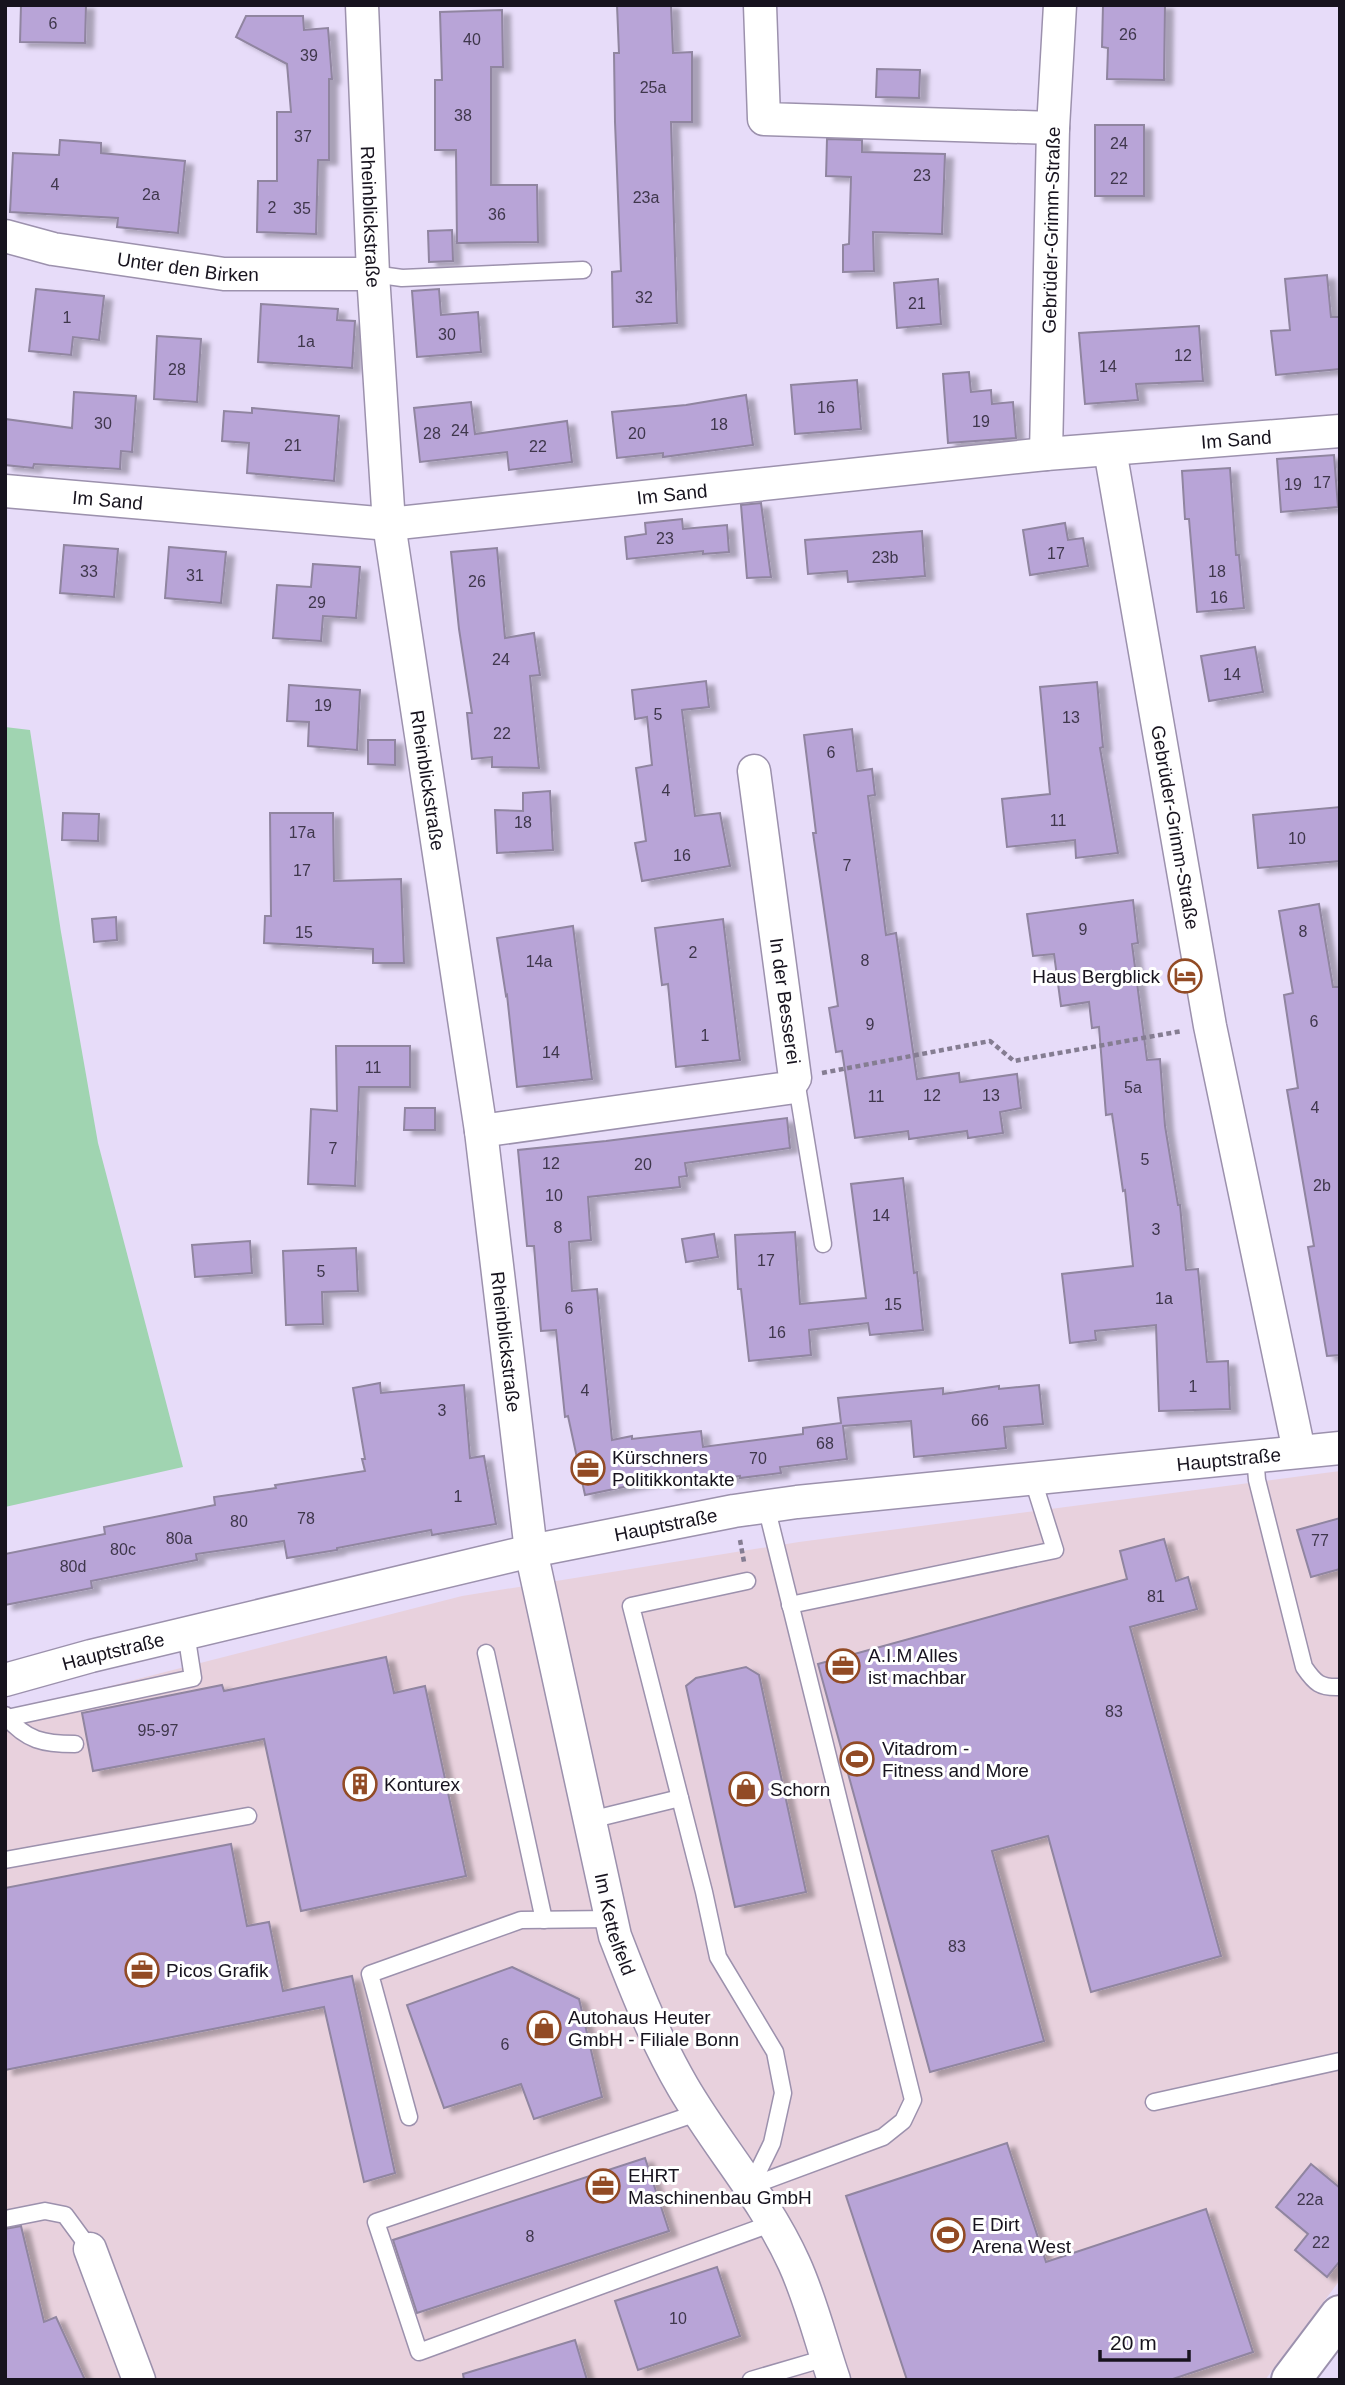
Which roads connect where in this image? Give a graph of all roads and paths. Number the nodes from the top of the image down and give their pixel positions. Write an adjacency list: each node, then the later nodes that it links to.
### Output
1 (362, 5): 7 (street, Rheinblickstraße)
2 (760, 5): 4 (street)
3 (1060, 5): 4 (street, Gebrüder-Grimm-Straße)
4 (1053, 128): 10 (street, Gebrüder-Grimm-Straße)
5 (5, 236): 7 (street, Unter den Birken)
6 (583, 270): 7 (lane)
7 (373, 274): 12 (street, Rheinblickstraße)
8 (1340, 431): 9 (street, Im Sand)
9 (1110, 450): 10 (street, Im Sand); 14 (street, Gebrüder-Grimm-Straße)
10 (1046, 454): 12 (street, Im Sand)
11 (5, 491): 12 (street, Im Sand)
12 (389, 524): 16 (street, Rheinblickstraße)
13 (754, 771): 15 (street, In der Besserei)
14 (1210, 1026): 15 (path); 19 (street, Gebrüder-Grimm-Straße)
15 (795, 1078): 16 (street, In der Besserei); 17 (lane)
16 (481, 1131): 23 (street, Rheinblickstraße)
17 (823, 1244)
18 (1340, 1448): 19 (street, Hauptstraße)
19 (1299, 1451): 20 (street, Hauptstraße)
20 (1255, 1456): 21 (street, Hauptstraße); 29 (lane)
21 (1033, 1480): 22 (street, Hauptstraße); 25 (lane)
22 (766, 1506): 23 (street, Hauptstraße); 25 (lane)
23 (531, 1551): 26 (street, Hauptstraße); 34 (street, Im Kettelfeld)
24 (747, 1581): 32 (lane)
25 (790, 1605): 42 (lane)
26 (186, 1633): 28 (street, Hauptstraße); 30 (lane)
27 (486, 1653): 37 (lane)
28 (5, 1680)
29 (1340, 1687)
30 (6, 1717): 31 (lane)
31 (75, 1744)
32 (680, 1798): 34 (lane); 42 (lane)
33 (248, 1816): 35 (lane)
34 (590, 1820): 36 (street, Im Kettelfeld)
35 (5, 1860)
36 (612, 1919): 37 (lane); 40 (street, Im Kettelfeld)
37 (544, 1920): 41 (lane)
38 (1340, 2061): 39 (lane)
39 (1154, 2102)
40 (700, 2112): 42 (street, Im Kettelfeld); 44 (lane)
41 (409, 2117)
42 (751, 2186): 44 (street, Im Kettelfeld)
43 (5, 2219): 45 (lane)
44 (773, 2223): 47 (street, Im Kettelfeld)
45 (90, 2249): 48 (street)
46 (1340, 2315): 50 (street)
47 (830, 2369): 49 (lane)
48 (139, 2380)
49 (751, 2380)
50 (1291, 2380)

